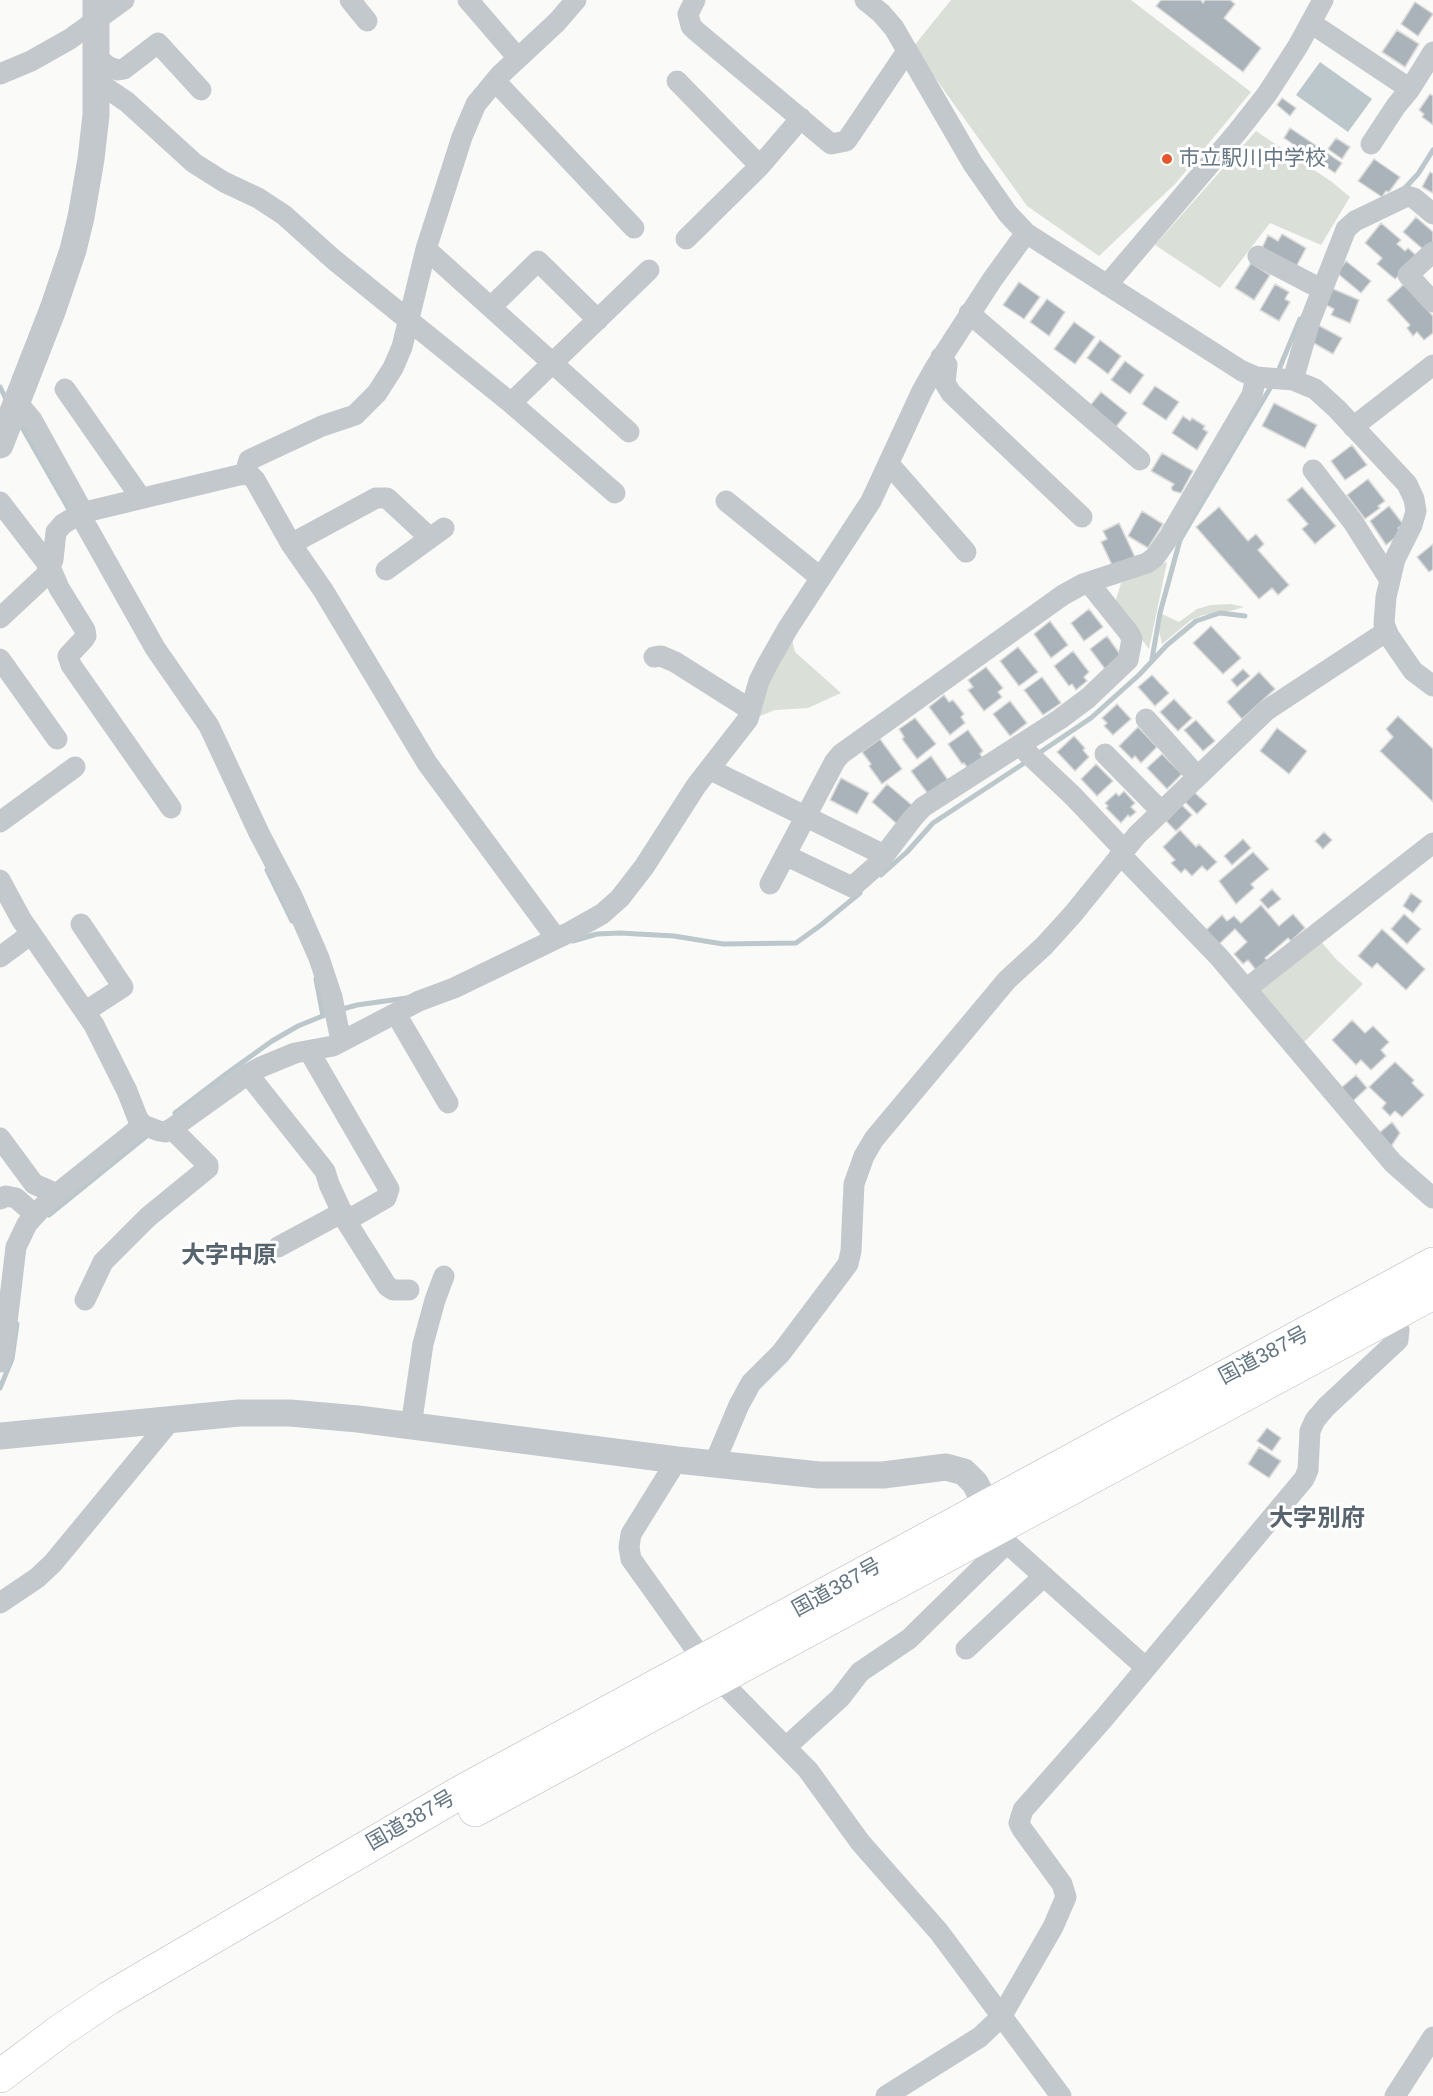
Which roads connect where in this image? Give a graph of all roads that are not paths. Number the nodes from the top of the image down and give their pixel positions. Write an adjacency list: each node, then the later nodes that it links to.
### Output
1 (124, 0): 8 (street)
2 (350, 0): 9 (street)
3 (468, 0): 13 (street)
4 (576, 0): 13 (street)
5 (695, 0): 20 (street)
6 (865, 0): 11 (street)
7 (1323, 0): 10 (street)
8 (96, 10): 14 (street); 15 (street)
9 (367, 21)
10 (1311, 23): 18 (street); 31 (street)
11 (907, 51): 20 (street); 25 (street)
12 (1433, 52): 18 (street)
13 (518, 58): 16 (street)
14 (96, 69): 19 (street); 36 (street); 45 (street)
15 (0, 74)
16 (495, 81): 24 (street); 27 (street)
17 (677, 81): 22 (street)
18 (1410, 89): 21 (street)
19 (201, 90)
20 (801, 118): 22 (street)
21 (1371, 144)
22 (760, 166): 26 (street)
23 (1433, 214): 32 (street)
24 (634, 228)
25 (1026, 232): 31 (street); 35 (street)
26 (686, 239)
27 (426, 249): 34 (street); 36 (street)
28 (1433, 252): 33 (street)
29 (1258, 256): 32 (street)
30 (649, 270): 37 (street)
31 (1107, 285): 41 (street)
32 (1321, 290): 42 (street)
33 (1433, 302)
34 (491, 307): 37 (street); 39 (street)
35 (969, 313): 38 (street); 48 (street)
36 (409, 319): 44 (street); 51 (street)
37 (598, 320): 39 (street)
38 (941, 357): 49 (street); 56 (street)
39 (553, 364): 44 (street); 47 (street)
40 (1433, 365): 46 (street)
41 (1257, 377): 42 (street); 64 (street)
42 (1293, 380): 46 (street)
43 (65, 388): 53 (street)
44 (511, 403): 52 (street)
45 (7, 423): 57 (street)
46 (1353, 427): 63 (street)
47 (629, 432)
48 (1140, 460)
49 (889, 464): 59 (street); 62 (street)
50 (1313, 470): 63 (street)
51 (245, 474): 53 (street); 58 (street)
52 (615, 493)
53 (141, 498): 57 (street)
54 (726, 501): 62 (street)
55 (0, 502): 60 (street)
56 (1082, 517)
57 (74, 518): 60 (street); 95 (street)
58 (291, 544): 61 (street); 90 (street)
59 (966, 552)
60 (50, 567): 65 (street); 78 (street)
61 (386, 570)
62 (821, 578): 70 (street)
63 (1390, 580): 66 (street)
64 (1089, 583): 73 (street); 80 (street)
65 (0, 618)
66 (1387, 632): 69 (street); 77 (street)
67 (654, 657): 70 (street)
68 (0, 659): 72 (street)
69 (1433, 686)
70 (751, 710): 76 (street)
71 (1146, 719): 77 (street)
72 (57, 738)
73 (1019, 745): 83 (street); 85 (street)
74 (1106, 754): 79 (street)
75 (75, 767): 81 (street)
76 (709, 769): 80 (street); 90 (street)
77 (1197, 776): 79 (street)
78 (171, 808)
79 (1161, 812): 83 (street)
80 (805, 817): 84 (street); 85 (street)
81 (0, 822)
82 (1433, 843): 92 (street)
83 (1122, 852): 92 (street); 119 (street)
84 (785, 855): 85 (street); 87 (street)
85 (884, 855)
86 (0, 880): 89 (street)
87 (770, 884)
88 (81, 924): 93 (street)
89 (31, 934): 91 (street); 93 (street)
90 (556, 938): 94 (street)
91 (0, 957)
92 (1246, 989): 103 (street)
93 (86, 1011): 99 (street)
94 (396, 1014): 95 (street); 98 (street)
95 (341, 1041): 96 (street)
96 (309, 1051): 97 (street); 106 (street)
97 (248, 1074): 100 (street); 106 (street)
98 (448, 1103)
99 (143, 1125): 100 (street); 102 (street)
100 (172, 1129): 112 (street)
101 (0, 1138): 102 (street)
102 (57, 1194): 105 (street)
103 (1433, 1198)
104 (0, 1199): 105 (street)
105 (34, 1214): 114 (street)
106 (344, 1217): 107 (street); 110 (street)
107 (278, 1247)
108 (1433, 1264): 120 (highway, 国道387号)
109 (444, 1276): 116 (street)
110 (410, 1290)
111 (1433, 1293): 113 (highway, 国道387号)
112 (85, 1300)
113 (1392, 1316): 120 (highway, 国道387号); 124 (street)
114 (0, 1362)
115 (171, 1420): 116 (street); 117 (street); 122 (street)
116 (411, 1426): 118 (street)
117 (0, 1436)
118 (676, 1460): 119 (street); 125 (street)
119 (714, 1464): 120 (street)
120 (997, 1526): 121 (street); 125 (highway, 国道387号); 126 (street)
121 (1044, 1576): 123 (street); 124 (street)
122 (0, 1603)
123 (966, 1649)
124 (1145, 1667): 127 (street)
125 (711, 1670): 126 (street); 129 (highway, 国道387号)
126 (786, 1747): 127 (street)
127 (1001, 2017): 130 (street); 131 (street)
128 (1433, 2037): 132 (street)
129 (0, 2076)
130 (886, 2096)
131 (1061, 2096)
132 (1395, 2096)

